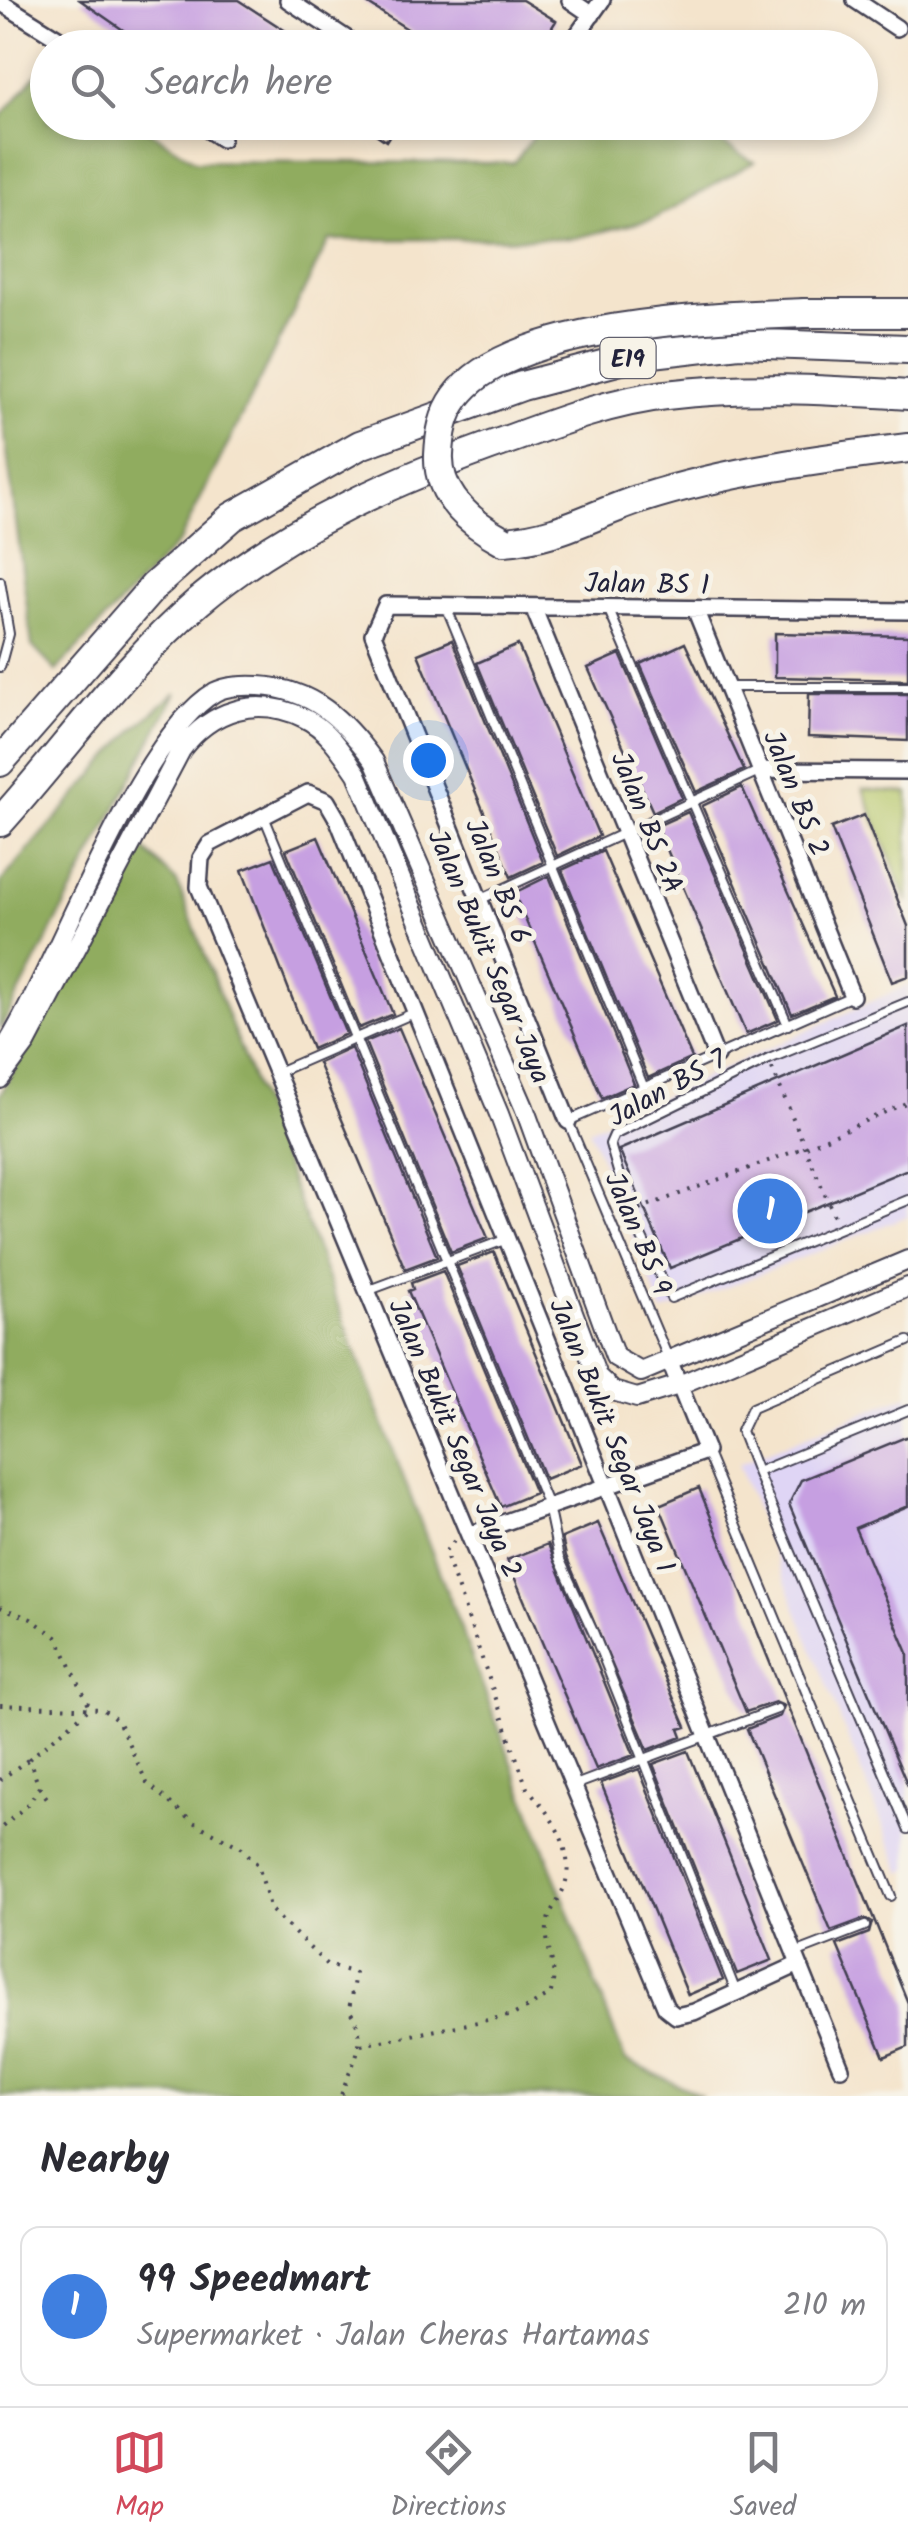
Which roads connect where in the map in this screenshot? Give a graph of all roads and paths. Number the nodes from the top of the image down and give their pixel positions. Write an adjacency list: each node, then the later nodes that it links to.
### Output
1 (288, 0): 9 (street)
2 (570, 0): 6 (street)
3 (602, 0): 6 (street)
4 (855, 0): 7 (street)
5 (0, 2): 8 (street)
6 (592, 15): 10 (street)
7 (897, 28)
8 (45, 30)
9 (334, 30)
10 (581, 30)
11 (908, 314): 14 (highway, bridge)
12 (908, 349): 25 (highway, E19)
13 (908, 395): 30 (highway, E19)
14 (908, 448)
15 (0, 582): 22 (lane)
16 (386, 605): 17 (street, Jalan BS 1); 33 (street, Jalan BS 6)
17 (446, 606): 18 (street, Jalan BS 1); 32 (lane)
18 (533, 607): 19 (street, Jalan BS 1); 31 (street, Jalan BS 2A)
19 (608, 608): 20 (street, Jalan BS 1); 28 (lane)
20 (695, 609): 21 (street, Jalan BS 1); 24 (street, Jalan BS 2)
21 (908, 611)
22 (0, 667)
23 (908, 687): 24 (lane)
24 (727, 688): 26 (street, Jalan BS 2)
25 (0, 762)
26 (761, 770): 27 (street); 28 (lane); 34 (street, Jalan BS 2)
27 (908, 771)
28 (692, 804): 31 (lane); 37 (lane)
29 (263, 814): 36 (street, Jalan Bukit Segar Jaya 1); 38 (lane); 42 (street, Jalan Bukit Segar Jaya 2)
30 (0, 822)
31 (626, 836): 32 (lane); 40 (street, Jalan BS 2A)
32 (552, 868): 33 (lane); 44 (lane)
33 (479, 900): 46 (street, Jalan BS 6)
34 (852, 996): 37 (lane)
35 (908, 1002): 41 (lane, Jalan BS 7)
36 (416, 1012): 38 (lane); 51 (street, Jalan Bukit Segar Jaya 1)
37 (788, 1025): 40 (lane)
38 (358, 1040): 42 (lane); 53 (lane)
39 (0, 1056): 57 (street, Jalan Bukit Segar Jaya)
40 (716, 1056): 44 (lane)
41 (768, 1059): 47 (path); 49 (lane, Jalan BS 7)
42 (276, 1072): 55 (street, Jalan Bukit Segar Jaya 2)
43 (0, 1080): 58 (street, Jalan Bukit Segar Jaya)
44 (644, 1088): 46 (lane)
45 (908, 1102): 47 (path)
46 (568, 1121): 57 (lane, Jalan BS 9)
47 (806, 1147): 49 (path); 50 (path)
48 (908, 1200): 50 (lane)
49 (630, 1213): 50 (lane, Jalan BS 7)
50 (838, 1225)
51 (508, 1239): 53 (lane); 62 (street, Jalan Bukit Segar Jaya 1)
52 (908, 1260): 57 (street)
53 (449, 1261): 55 (lane); 63 (lane)
54 (908, 1288): 58 (street)
55 (368, 1291): 64 (street, Jalan Bukit Segar Jaya 2)
56 (908, 1341): 61 (lane)
57 (670, 1362): 58 (street)
58 (679, 1386): 60 (street)
59 (908, 1410): 61 (lane)
60 (706, 1451): 62 (street); 78 (lane)
61 (756, 1472): 77 (lane)
62 (606, 1486): 63 (street); 69 (street, Jalan Bukit Segar Jaya 1)
63 (548, 1506): 64 (street); 71 (lane)
64 (469, 1535): 73 (street, Jalan Bukit Segar Jaya 2); 82 (path)
65 (0, 1607): 67 (path)
66 (0, 1706): 67 (path)
67 (90, 1708): 70 (path); 82 (path)
68 (777, 1708): 69 (lane)
69 (707, 1735): 71 (lane); 80 (street, Jalan Bukit Segar Jaya 1)
70 (29, 1759): 72 (path); 74 (path)
71 (642, 1760): 73 (lane); 81 (lane)
72 (0, 1780)
73 (574, 1786): 81 (street, Jalan Bukit Segar Jaya 2)
74 (39, 1787): 75 (path); 76 (path)
75 (47, 1798)
76 (0, 1828)
77 (908, 1829)
78 (891, 1896)
79 (865, 1926): 80 (lane)
80 (797, 1958): 81 (street); 83 (street, Jalan Bukit Segar Jaya 1)
81 (736, 1992)
82 (361, 2046): 84 (path)
83 (841, 2068)
84 (341, 2096)

